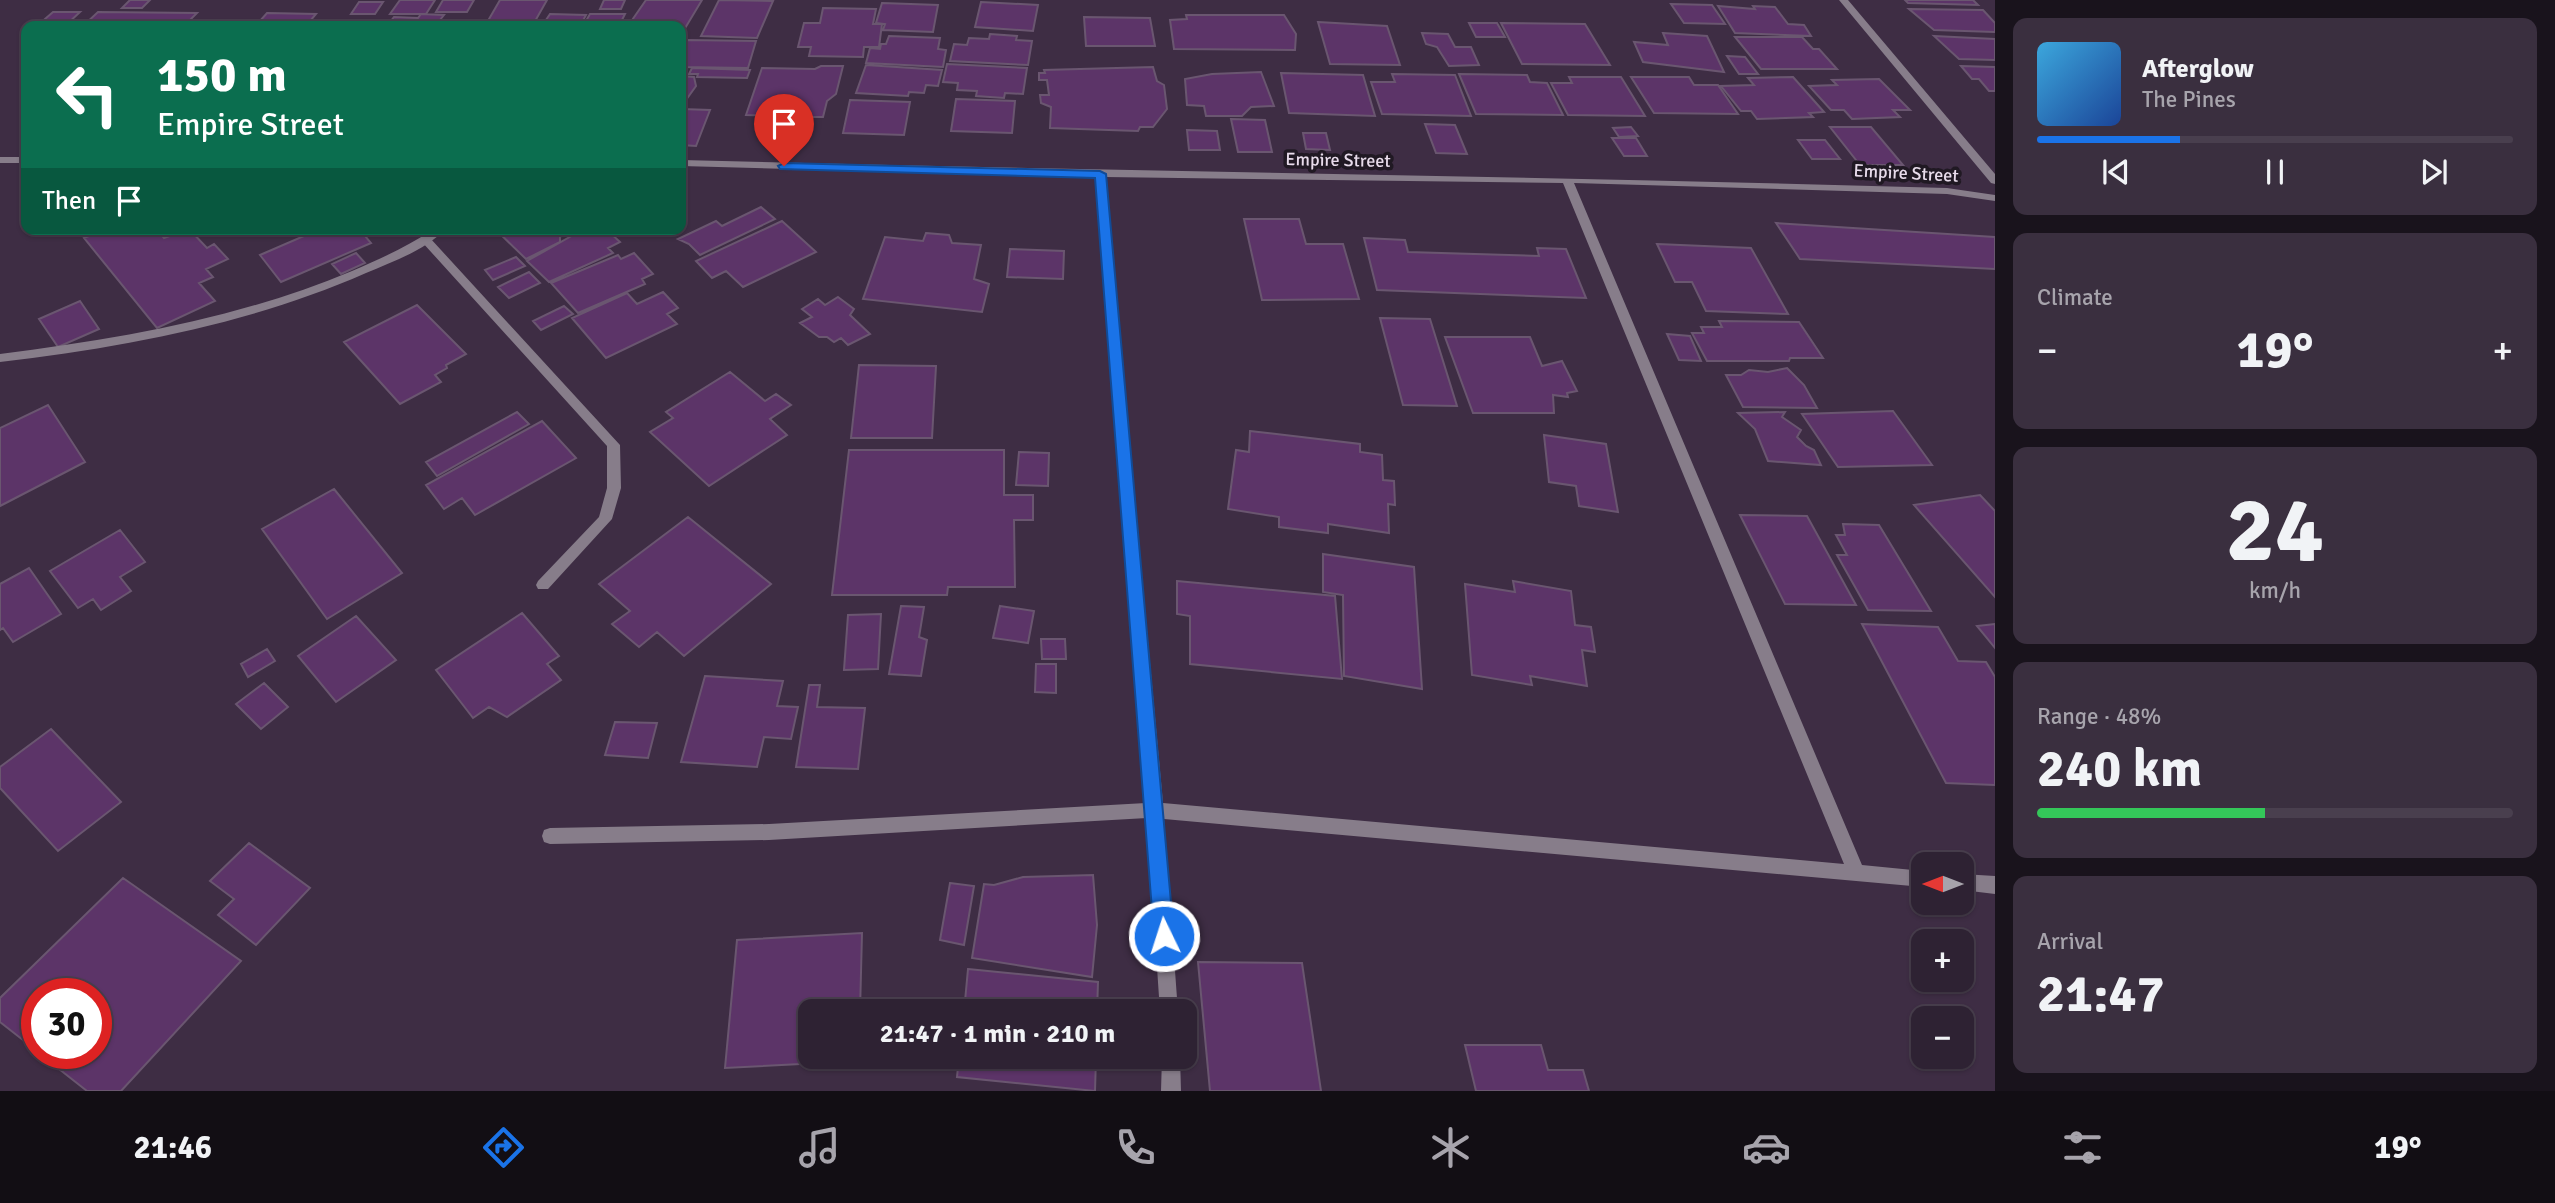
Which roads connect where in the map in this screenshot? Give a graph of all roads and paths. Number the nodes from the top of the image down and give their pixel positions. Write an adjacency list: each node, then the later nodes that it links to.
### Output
1 (1843, 0): 7 (street)
2 (0, 160): 3 (street)
3 (21, 160)
4 (686, 163): 5 (street, Empire Street)
5 (1100, 174): 6 (street, Empire Street); 13 (street)
6 (1567, 180): 8 (street, Empire Street); 15 (street)
7 (1995, 181)
8 (1995, 198)
9 (432, 235): 10 (street)
10 (426, 240): 11 (street); 12 (street)
11 (0, 358)
12 (543, 585)
13 (1155, 810): 14 (street); 15 (street); 19 (street)
14 (550, 836)
15 (1857, 873): 16 (street)
16 (1911, 878)
17 (1974, 883): 18 (street)
18 (1995, 885)
19 (1168, 999)
20 (1171, 1069): 21 (street)
21 (1171, 1091)

